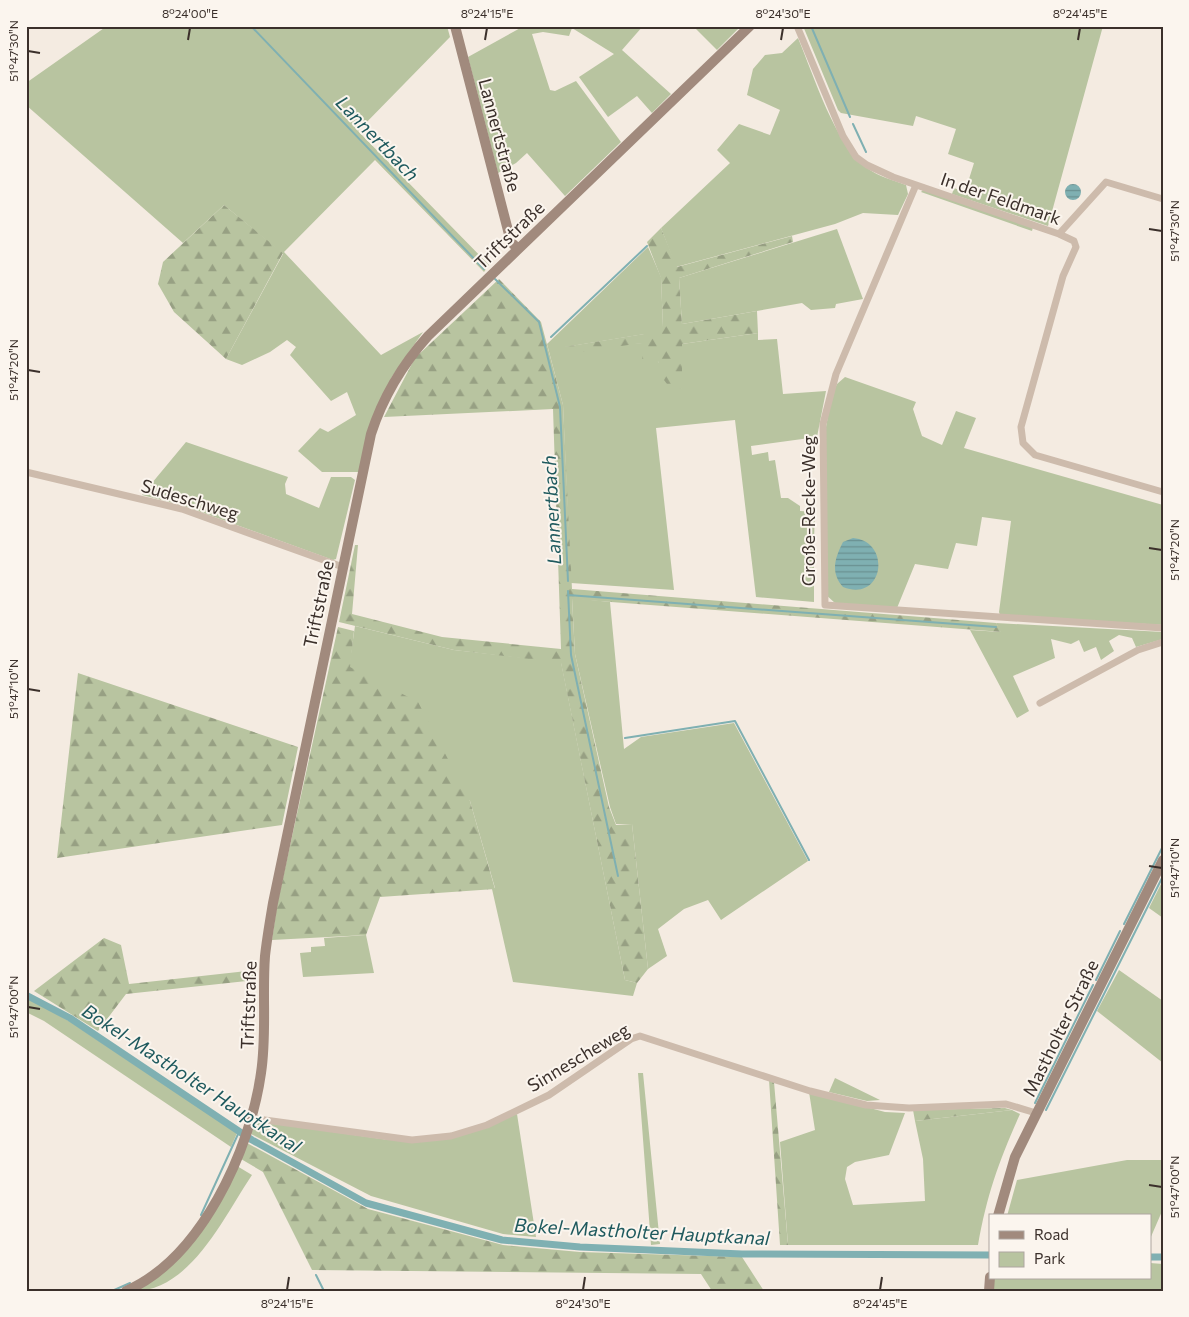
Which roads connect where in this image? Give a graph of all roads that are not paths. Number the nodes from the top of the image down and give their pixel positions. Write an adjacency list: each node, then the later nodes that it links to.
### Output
1 (454, 26): 7 (street, Lannertstraße)
2 (750, 26): 7 (street, Triftstraße)
3 (797, 26): 4 (street, In der Feldmark)
4 (916, 185): 6 (street, In der Feldmark); 11 (street, Große-Recke-Weg)
5 (1163, 198): 6 (street)
6 (1059, 234): 9 (street, In der Feldmark)
7 (518, 249): 10 (street, Triftstraße)
8 (26, 472): 10 (street, Sudeschweg)
9 (1163, 492)
10 (342, 567): 16 (street, Triftstraße)
11 (1163, 628)
12 (1163, 642): 13 (street)
13 (1040, 703)
14 (1163, 860): 15 (street, Mastholter Straße)
15 (1036, 1113): 16 (street, Sinnescheweg); 17 (street, Mastholter Straße)
16 (250, 1121): 18 (street, Triftstraße)
17 (999, 1214)
18 (126, 1291)

